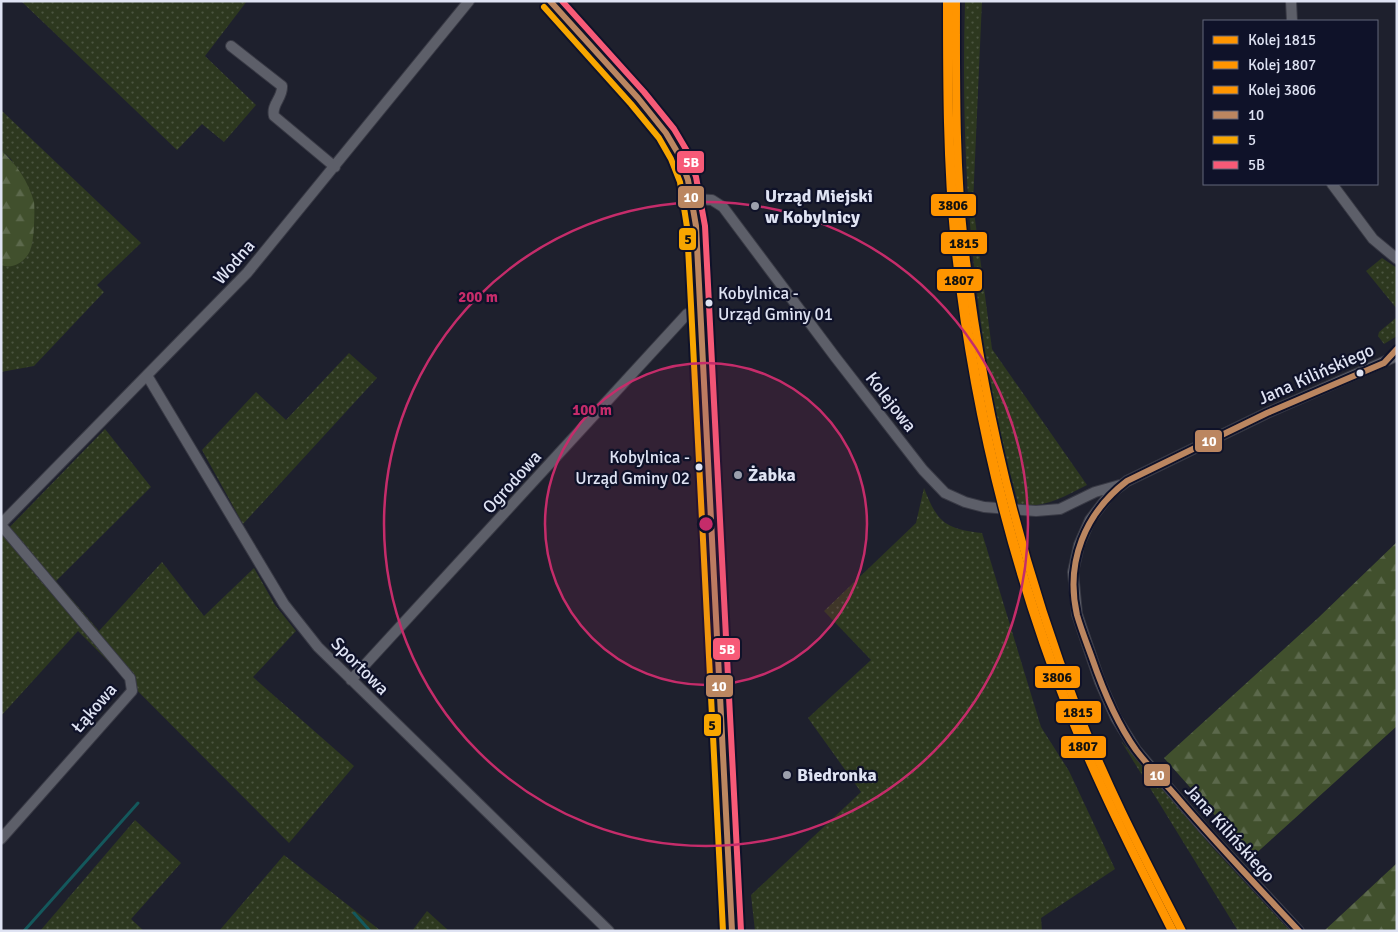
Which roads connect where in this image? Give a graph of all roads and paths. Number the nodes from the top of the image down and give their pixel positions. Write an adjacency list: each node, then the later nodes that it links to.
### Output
1 (469, 1): 6 (street, Wodna)
2 (550, 1): 8 (main road)
3 (1291, 1): 4 (street)
4 (1292, 20)
5 (231, 46): 6 (street)
6 (335, 167): 13 (street, Wodna)
7 (1333, 185): 9 (street)
8 (692, 199): 10 (main road); 14 (street, Kolejowa)
9 (1397, 258)
10 (699, 310): 16 (street, Ogrodowa); 19 (main road)
11 (1397, 349): 12 (street, Jana Kilińskiego)
12 (1393, 357): 14 (street, Jana Kilińskiego)
13 (148, 377): 15 (street, Wodna); 16 (street, Sportowa)
14 (1122, 485): 20 (street, Jana Kilińskiego)
15 (1, 524): 17 (street, Łąkowa)
16 (351, 680): 18 (street, Sportowa)
17 (1, 839)
18 (609, 931)
19 (732, 931)
20 (1299, 931)

